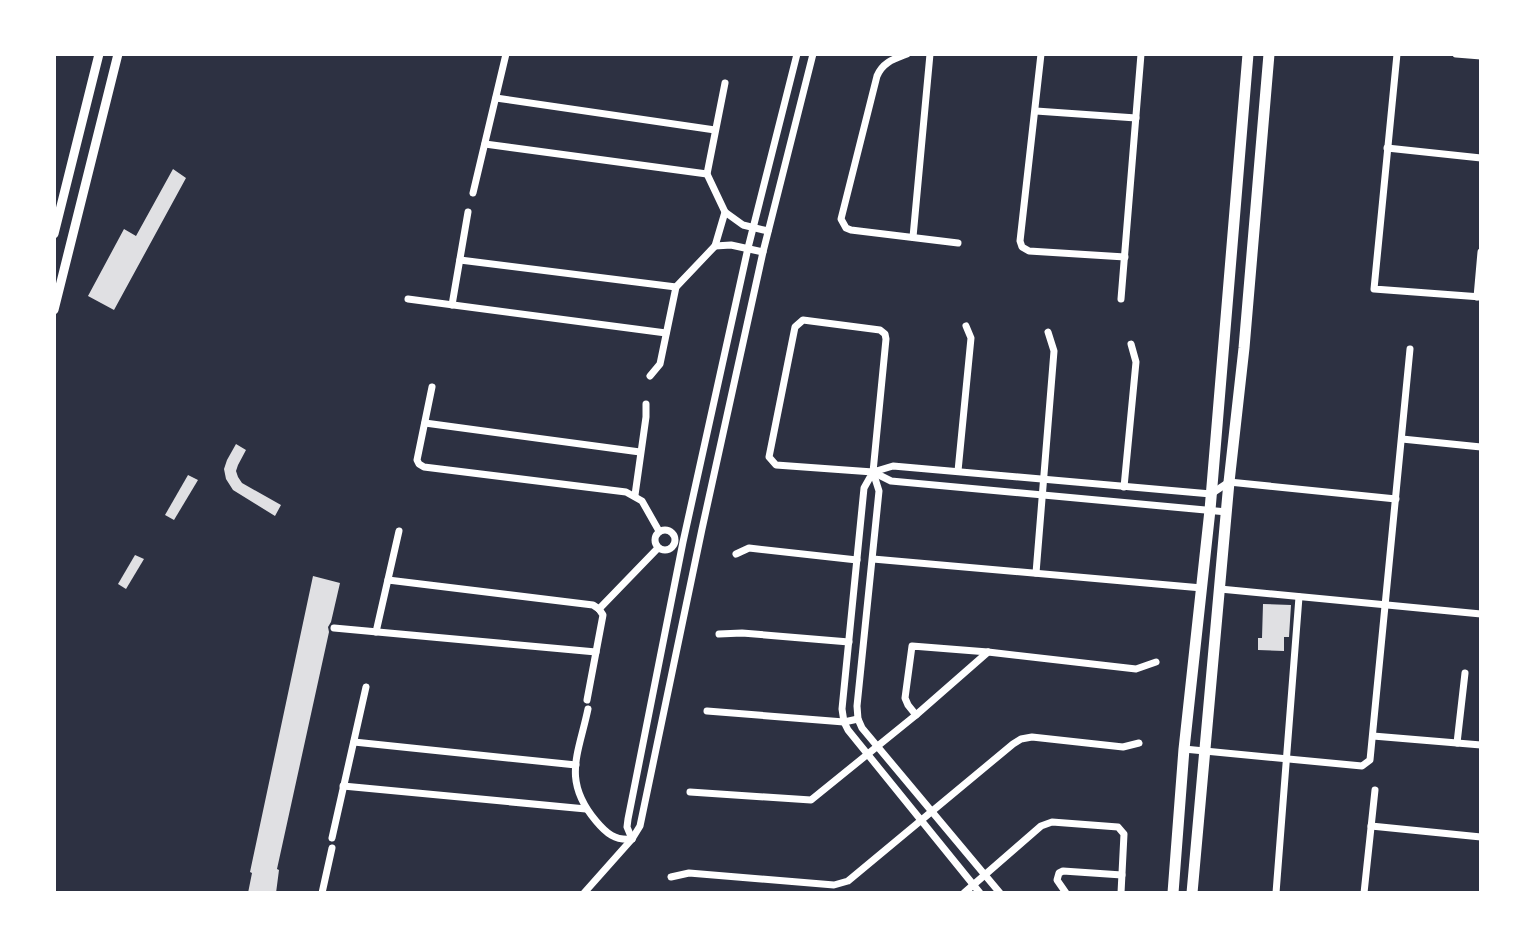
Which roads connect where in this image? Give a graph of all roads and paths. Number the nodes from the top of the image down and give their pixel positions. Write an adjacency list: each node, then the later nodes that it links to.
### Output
1 (99, 54): 29 (street)
2 (118, 54): 43 (street)
3 (506, 54): 16 (street)
4 (797, 54): 27 (street)
5 (813, 54): 28 (street)
6 (907, 54): 30 (street)
7 (930, 54): 30 (street)
8 (1041, 54): 17 (street)
9 (1141, 54): 18 (street)
10 (1248, 54): 48 (main road)
11 (1269, 54): 49 (main road)
12 (1397, 54): 21 (street)
13 (1456, 54): 14 (street)
14 (1481, 56)
15 (725, 83): 19 (street)
16 (496, 98): 19 (street); 20 (street)
17 (1036, 111): 18 (street); 36 (street)
18 (1136, 118): 36 (street)
19 (715, 130): 23 (street)
20 (485, 144): 23 (street); 24 (street)
21 (1387, 148): 22 (street); 39 (street)
22 (1481, 158)
23 (707, 174): 26 (street)
24 (473, 193)
25 (468, 212): 37 (street)
26 (725, 212): 27 (street); 32 (street)
27 (754, 228): 28 (street); 33 (street)
28 (768, 231): 34 (street)
29 (54, 234)
30 (913, 237): 31 (street)
31 (958, 243)
32 (715, 246): 33 (street); 38 (street)
33 (748, 248): 34 (street); 71 (street)
34 (763, 252): 72 (street)
35 (1481, 252): 39 (street)
36 (1125, 257): 41 (street)
37 (460, 260): 38 (street); 42 (street)
38 (676, 287): 46 (street)
39 (1479, 297)
40 (408, 299): 42 (street)
41 (1121, 299)
42 (452, 305): 46 (street)
43 (54, 310)
44 (966, 326): 58 (street)
45 (1048, 332): 60 (street)
46 (666, 333): 51 (street)
47 (1131, 344): 62 (street)
48 (1223, 347): 49 (main road); 63 (main road)
49 (1244, 348): 61 (main road)
50 (1410, 349): 55 (street)
51 (650, 376)
52 (432, 387): 54 (street)
53 (646, 404): 57 (street)
54 (425, 423): 57 (street); 64 (street)
55 (1402, 439): 56 (street); 66 (street)
56 (1481, 447)
57 (640, 452): 64 (street)
58 (958, 471): 59 (street); 60 (street)
59 (873, 472): 59 (street); 65 (street); 75 (street); 76 (street)
60 (1044, 479): 62 (street); 65 (street)
61 (1229, 482): 63 (street); 66 (street); 68 (main road)
62 (1124, 487): 63 (street)
63 (1211, 494): 67 (main road)
64 (635, 495): 70 (street)
65 (1043, 495): 67 (street); 77 (street)
66 (1396, 499): 82 (street)
67 (1210, 510): 68 (street); 79 (main road)
68 (1228, 513): 80 (main road)
69 (399, 531): 78 (street)
70 (659, 531): 71 (street); 73 (street)
71 (679, 541): 72 (street); 73 (street); 118 (street)
72 (699, 545): 118 (street)
73 (658, 548): 83 (street)
74 (736, 554): 76 (street)
75 (873, 559): 77 (street); 96 (street)
76 (857, 560): 88 (street)
77 (1036, 573): 79 (street)
78 (388, 580): 83 (street); 86 (street)
79 (1202, 588): 104 (main road)
80 (1220, 589): 81 (street); 105 (main road)
81 (1299, 597): 82 (street); 107 (street)
82 (1386, 605): 84 (street); 98 (street)
83 (599, 609): 89 (street)
84 (1481, 614)
85 (334, 628): 86 (street)
86 (376, 632): 89 (street)
87 (719, 634): 88 (street)
88 (849, 642): 97 (street)
89 (596, 652): 108 (street)
90 (988, 652): 91 (street); 95 (street); 95 (street)
91 (1156, 662)
92 (1465, 673): 101 (street)
93 (366, 687): 99 (street)
94 (707, 711): 97 (street)
95 (916, 715): 103 (street)
96 (858, 719): 97 (street); 103 (street)
97 (844, 722): 106 (street)
98 (1373, 736): 101 (street); 107 (street)
99 (354, 742): 108 (street); 109 (street)
100 (1139, 743): 113 (street)
101 (1457, 743): 102 (street)
102 (1481, 745)
103 (878, 746): 106 (street); 113 (street)
104 (1184, 749): 105 (street); 133 (main road)
105 (1204, 751): 107 (street); 134 (main road)
106 (869, 754): 111 (street); 114 (street)
107 (1287, 758): 135 (street)
108 (576, 765): 112 (street)
109 (343, 786): 112 (street); 117 (street)
110 (1375, 790): 115 (street)
111 (690, 792)
112 (586, 809): 118 (street)
113 (932, 810): 114 (street); 120 (street)
114 (921, 819): 123 (street); 124 (street)
115 (1371, 826): 116 (street); 136 (street)
116 (1481, 837)
117 (332, 838)
118 (632, 839): 126 (street)
119 (332, 848): 125 (street)
120 (985, 875): 121 (street); 124 (street); 130 (street)
121 (1122, 875): 131 (street); 132 (street)
122 (671, 877): 123 (street)
123 (776, 881): 127 (street)
124 (973, 885): 128 (street); 129 (street)
125 (322, 893)
126 (584, 893)
127 (774, 893)
128 (964, 893)
129 (980, 893)
130 (1000, 893)
131 (1066, 893)
132 (1121, 893)
133 (1173, 893)
134 (1192, 893)
135 (1276, 893)
136 (1364, 893)

